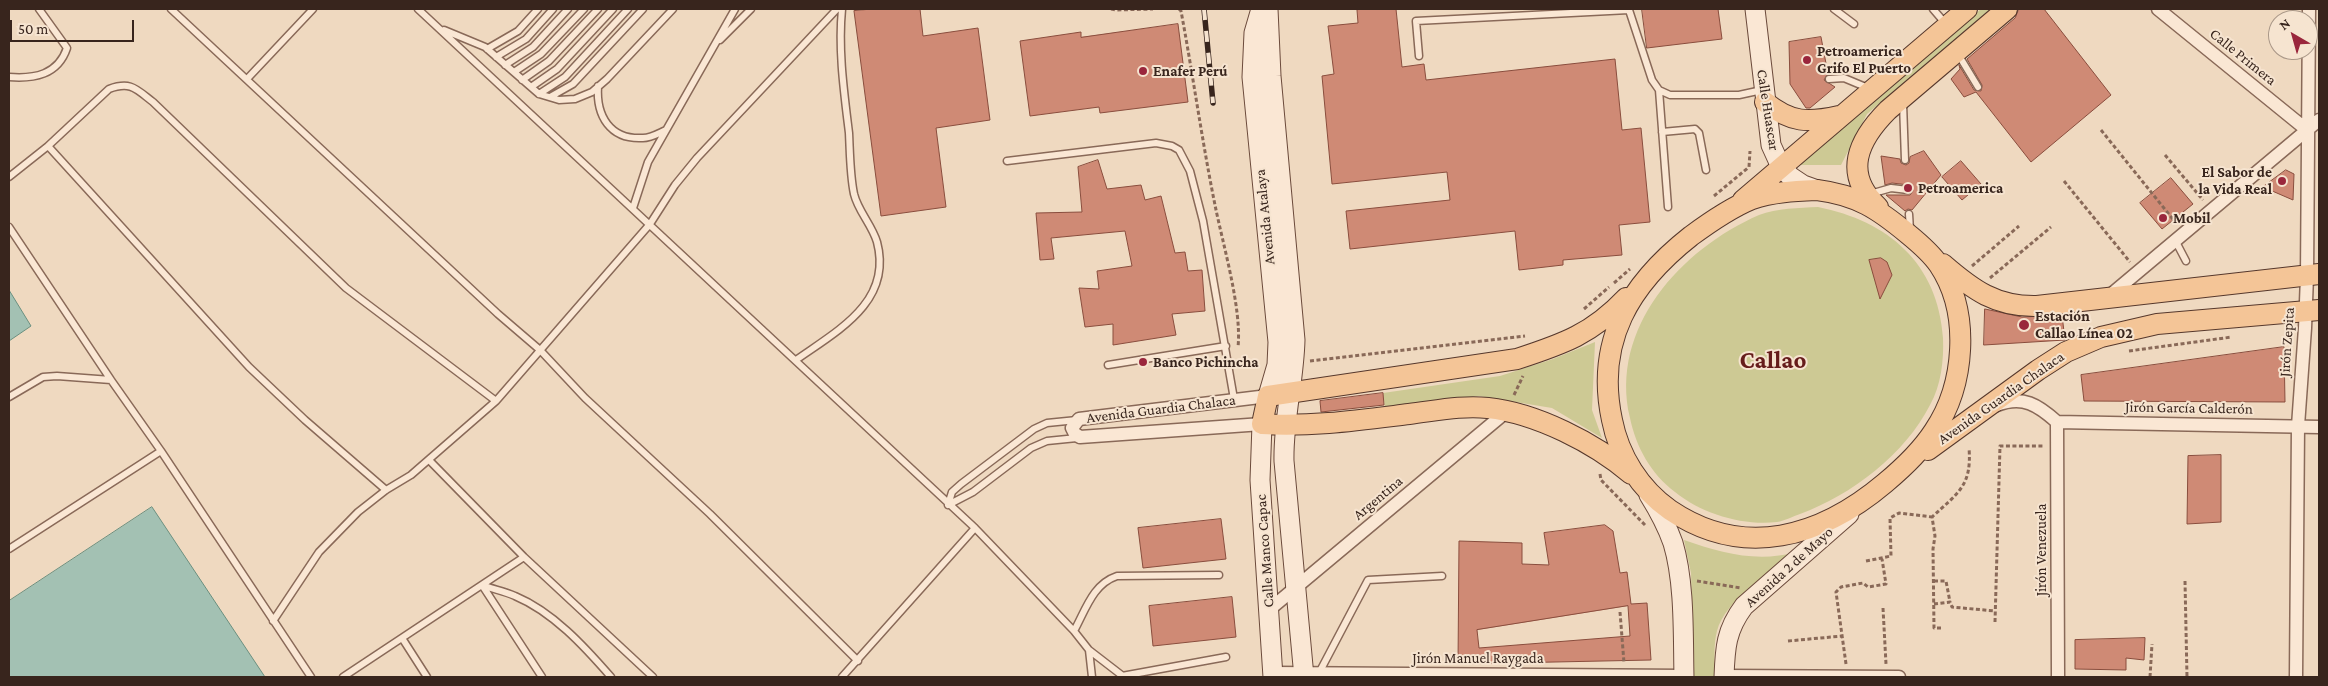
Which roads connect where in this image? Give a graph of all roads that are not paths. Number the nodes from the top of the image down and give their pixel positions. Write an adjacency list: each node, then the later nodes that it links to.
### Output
1 (39, 9): 37 (lane)
2 (171, 9): 38 (lane)
3 (313, 9): 38 (lane)
4 (418, 9): 29 (lane)
5 (538, 9): 31 (lane)
6 (554, 9): 33 (lane)
7 (568, 9): 35 (lane)
8 (584, 9): 36 (lane)
9 (598, 9): 40 (lane)
10 (613, 9): 42 (lane)
11 (628, 9): 46 (lane)
12 (643, 9): 48 (lane)
13 (673, 9): 41 (lane)
14 (735, 9): 30 (lane)
15 (751, 9): 30 (lane)
16 (837, 9): 69 (lane)
17 (842, 9): 80 (lane)
18 (1261, 9): 84 (main road, Avenida Atalaya)
19 (1268, 9): 83 (main road, Avenida Atalaya)
20 (1755, 9): 47 (main road, Calle Huascar)
21 (1834, 9): 27 (lane)
22 (1933, 9): 28 (lane)
23 (1967, 9): 28 (main road)
24 (2007, 9): 32 (main road)
25 (2158, 9): 53 (street, Calle Primera)
26 (2309, 9): 53 (street, Jirón Zepita)
27 (1854, 24)
28 (1947, 25): 45 (main road)
29 (441, 29): 31 (lane); 66 (lane)
30 (713, 48): 52 (lane)
31 (487, 49): 33 (lane)
32 (1957, 51): 43 (lane); 49 (main road)
33 (496, 56): 35 (lane)
34 (1420, 56): 44 (lane)
35 (505, 64): 36 (lane)
36 (514, 72): 40 (lane)
37 (9, 77)
38 (247, 79): 79 (lane)
39 (1829, 79): 45 (lane)
40 (522, 80): 42 (lane)
41 (598, 86): 48 (lane); 52 (lane)
42 (531, 87): 46 (lane)
43 (1978, 87)
44 (1659, 90): 47 (lane); 54 (lane)
45 (1871, 90): 50 (main road)
46 (539, 94): 48 (lane)
47 (1764, 96): 50 (main road); 58 (main road, Calle Huascar)
48 (550, 97)
49 (1902, 98): 56 (lane); 64 (main road)
50 (1841, 115): 58 (main road)
51 (2319, 120): 53 (street)
52 (666, 130): 66 (lane)
53 (2307, 130): 60 (street, Jirón Zepita); 71 (street)
54 (1662, 132): 59 (lane); 65 (lane)
55 (48, 146): 61 (lane); 87 (lane); 103 (lane)
56 (1905, 160)
57 (1006, 161): 78 (lane)
58 (1781, 167): 62 (main road, Calle Huascar); 67 (main road)
59 (1706, 170)
60 (2313, 172): 74 (street, Jirón Zepita)
61 (9, 177)
62 (1817, 190): 67 (main road); 68 (main road)
63 (1908, 190): 64 (lane)
64 (1867, 195): 68 (main road)
65 (1668, 207)
66 (633, 208): 69 (lane)
67 (1732, 209): 75 (main road, Avenida Guardia Chalaca)
68 (1901, 218): 72 (main road)
69 (650, 224): 79 (lane); 80 (lane)
70 (9, 227): 82 (lane)
71 (2179, 236): 73 (lane); 76 (street)
72 (1926, 250): 76 (main road); 101 (main road)
73 (2186, 261)
74 (2313, 275): 76 (main road); 77 (street, Jirón Zepita)
75 (1640, 284): 83 (main road, Avenida Guardia Chalaca); 102 (main road)
76 (2106, 299)
77 (2312, 311): 90 (main road, Avenida Guardia Chalaca); 95 (street, Jirón Zepita)
78 (1226, 346): 81 (lane); 86 (lane)
79 (540, 350): 87 (lane); 119 (lane)
80 (796, 360): 105 (lane)
81 (1108, 365)
82 (110, 380): 85 (lane); 99 (lane)
83 (1290, 393): 84 (main road, Avenida Guardia Chalaca); 94 (main road, Avenida Atalaya)
84 (1268, 396): 86 (street, Avenida Guardia Chalaca); 93 (main road, Avenida Atalaya)
85 (9, 397)
86 (1234, 399): 88 (street, Avenida Guardia Chalaca)
87 (496, 401): 100 (lane)
88 (1173, 407): 91 (street, Avenida Guardia Chalaca); 97 (street)
89 (1506, 412): 94 (main road, Avenida Guardia Chalaca); 102 (main road, Avenida Guardia Chalaca); 112 (street, Argentina)
90 (1979, 412): 92 (street); 101 (main road, Avenida Guardia Chalaca)
91 (1079, 419): 98 (street, Avenida Guardia Chalaca); 105 (lane)
92 (2057, 422): 95 (street, Jirón García Calderón); 137 (street, Jirón Venezuela)
93 (1262, 424): 94 (main road, Avenida Guardia Chalaca); 97 (street, Avenida Guardia Chalaca); 113 (main road, Calle Manco Capac)
94 (1285, 425): 112 (main road, Calle Manco Capac)
95 (2298, 426): 96 (street, Jirón García Calderón); 138 (street, Jirón Zepita)
96 (2319, 427)
97 (1175, 429): 98 (street, Avenida Guardia Chalaca)
98 (1080, 437): 105 (lane)
99 (161, 451): 107 (lane); 114 (lane)
100 (429, 460): 103 (lane); 108 (lane)
101 (1896, 473): 104 (main road)
102 (1642, 483): 104 (main road); 132 (main road)
103 (386, 490): 114 (lane)
104 (1869, 496): 122 (main road, Avenida 2 de Mayo)
105 (948, 505): 106 (lane)
106 (975, 528): 115 (lane); 119 (lane)
107 (9, 548)
108 (524, 557): 111 (lane); 128 (lane)
109 (1219, 575): 115 (lane)
110 (1442, 576): 121 (lane)
111 (482, 585): 116 (lane); 126 (lane); 127 (lane)
112 (1295, 588): 113 (street, Argentina); 121 (main road, Calle Manco Capac)
113 (1270, 609): 120 (main road, Calle Manco Capac)
114 (273, 621): 123 (lane)
115 (1074, 630): 117 (lane)
116 (402, 638): 124 (lane); 125 (lane)
117 (1089, 650): 130 (lane); 131 (lane)
118 (1226, 657): 131 (lane)
119 (858, 661): 129 (lane)
120 (1273, 675): 121 (street, Jirón Manuel Raygada)
121 (1309, 675): 132 (street, Jirón Manuel Raygada)
122 (1724, 676): 133 (street)
123 (310, 677)
124 (343, 677)
125 (427, 677)
126 (542, 677)
127 (611, 677)
128 (653, 677)
129 (842, 677)
130 (1092, 677)
131 (1123, 677)
132 (1684, 677)
133 (1848, 677): 134 (street)
134 (1867, 677): 135 (street)
135 (1887, 677): 136 (street)
136 (1899, 677)
137 (2058, 677)
138 (2296, 677)

